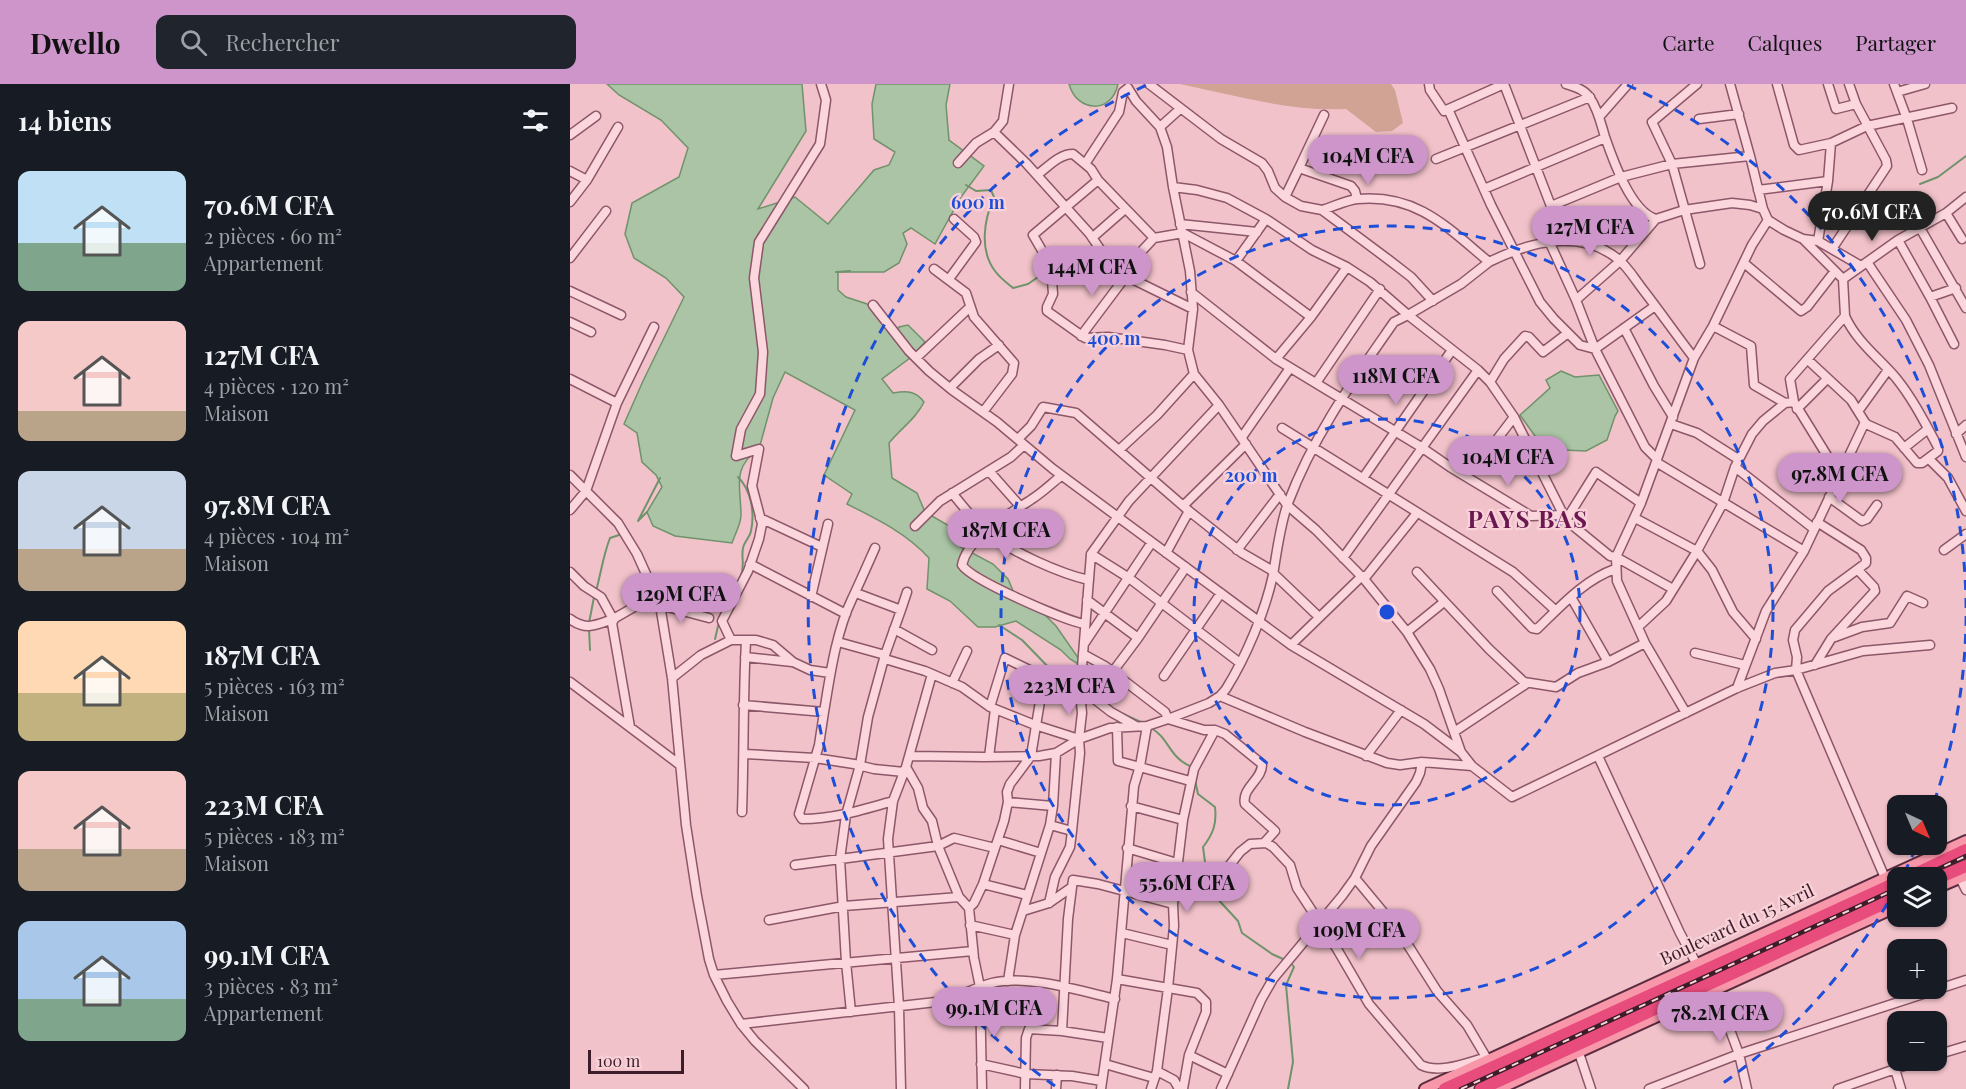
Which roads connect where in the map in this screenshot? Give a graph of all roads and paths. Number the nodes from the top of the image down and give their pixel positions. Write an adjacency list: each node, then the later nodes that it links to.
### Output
1 (821, 84): 183 (street)
2 (1009, 84): 31 (street)
3 (1149, 84): 19 (street)
4 (1429, 84): 20 (street)
5 (1504, 84): 20 (street); 27 (street)
6 (1566, 84): 14 (street)
7 (1628, 84): 24 (street)
8 (1697, 84): 40 (street)
9 (1730, 84): 21 (street)
10 (1777, 84): 34 (street)
11 (1828, 84): 17 (street)
12 (1849, 84): 17 (street)
13 (1923, 84): 15 (street)
14 (1577, 86): 16 (street)
15 (1895, 88): 26 (street)
16 (1590, 97): 24 (street); 27 (street)
17 (1856, 104): 28 (street)
18 (1952, 108): 26 (street)
19 (1180, 109): 30 (street); 53 (street)
20 (1448, 109): 35 (street)
21 (1739, 114): 25 (street); 36 (street)
22 (1324, 115): 42 (street)
23 (596, 116): 32 (street)
24 (1599, 117): 33 (street)
25 (1700, 119)
26 (1907, 119): 28 (street); 43 (street)
27 (1520, 126): 35 (street); 41 (street)
28 (1867, 126): 34 (street); 81 (street)
29 (618, 127): 47 (street)
30 (1160, 128): 39 (street); 50 (street)
31 (994, 132): 38 (street); 45 (street)
32 (570, 135)
33 (1605, 138): 41 (street); 46 (street)
34 (1831, 143): 49 (street)
35 (1466, 147): 37 (street); 51 (street)
36 (1750, 156): 40 (street); 52 (street)
37 (1436, 159)
38 (958, 163)
39 (1085, 164): 45 (street); 48 (street)
40 (1672, 164): 46 (street); 62 (street)
41 (1536, 167): 51 (street); 57 (street)
42 (1299, 168): 53 (street); 55 (street)
43 (1922, 170)
44 (570, 171): 47 (street)
45 (1037, 175): 58 (street)
46 (1621, 177): 57 (street); 67 (street)
47 (587, 180): 56 (street)
48 (1098, 180): 58 (street); 59 (street)
49 (1828, 182): 52 (street); 79 (street)
50 (1173, 187): 66 (street); 69 (street)
51 (1484, 189): 80 (street)
52 (1758, 190): 60 (street)
53 (1285, 197): 61 (street)
54 (1966, 197): 64 (street)
55 (1357, 199): 61 (street); 85 (street)
56 (570, 202)
57 (1551, 206): 76 (street)
58 (1065, 207): 72 (street); 117 (street)
59 (1125, 209): 72 (street); 73 (street)
60 (1763, 209): 62 (street); 68 (street)
61 (1322, 210): 101 (street)
62 (1684, 210): 67 (street); 87 (street)
63 (606, 211): 82 (street)
64 (1946, 213): 70 (street); 75 (street)
65 (954, 219): 93 (street)
66 (1266, 219): 71 (street); 89 (street)
67 (1656, 219): 84 (street)
68 (1768, 220): 74 (street); 86 (street)
69 (1181, 228): 71 (street); 73 (street); 83 (street); 97 (street)
70 (1920, 228): 77 (street); 98 (street)
71 (1257, 232): 83 (street)
72 (1093, 237): 92 (street)
73 (1154, 238): 92 (street)
74 (1803, 239): 79 (street); 91 (street)
75 (1962, 239)
76 (1564, 240): 78 (street); 84 (street)
77 (1898, 240): 88 (street); 99 (street)
78 (1549, 241): 80 (street); 100 (street)
79 (1818, 241): 81 (street)
80 (1514, 249): 85 (street); 116 (street)
81 (1832, 249): 88 (street)
82 (570, 258)
83 (1236, 261): 110 (street)
84 (1620, 261): 100 (street); 103 (street)
85 (1489, 262): 101 (street)
86 (1744, 263): 91 (street); 112 (street)
87 (1700, 264)
88 (1864, 264): 94 (street); 149 (street)
89 (1347, 267): 95 (street); 110 (street)
90 (934, 269): 93 (street)
91 (1835, 271): 94 (street)
92 (1123, 274): 106 (street); 117 (street)
93 (949, 279): 104 (street)
94 (1843, 279): 109 (street)
95 (1380, 289): 108 (street); 134 (street)
96 (570, 291): 107 (street)
97 (1191, 291): 106 (street); 125 (street)
98 (1960, 291): 99 (street); 105 (street)
99 (1930, 297): 118 (street)
100 (1576, 300): 120 (street)
101 (1433, 301): 108 (street)
102 (873, 305): 123 (street)
103 (1656, 306): 114 (street); 124 (street)
104 (970, 307): 119 (street); 123 (street)
105 (1966, 308)
106 (1193, 309): 121 (street)
107 (621, 315)
108 (1408, 315): 122 (street); 136 (street)
109 (1845, 316): 126 (street); 129 (street)
110 (1311, 317): 125 (street)
111 (570, 322): 115 (street)
112 (1713, 326): 124 (street); 139 (street)
113 (654, 327): 137 (street)
114 (1624, 328): 120 (street); 143 (street)
115 (591, 332)
116 (1568, 333): 120 (street); 133 (street)
117 (1081, 336): 121 (street)
118 (1954, 344)
119 (999, 345): 135 (street); 141 (street)
120 (1595, 349): 159 (street)
121 (1188, 350): 130 (street)
122 (1452, 350): 128 (street); 148 (street)
123 (916, 358): 135 (street)
124 (1694, 358): 143 (street)
125 (1276, 359): 127 (street)
126 (1808, 360): 132 (street); 139 (street)
127 (1290, 368): 134 (street); 150 (street)
128 (1478, 370): 133 (street); 153 (street)
129 (1888, 370): 140 (street); 147 (street)
130 (1194, 374): 138 (street); 155 (street)
131 (570, 379): 137 (street)
132 (1827, 380): 139 (street); 140 (street)
133 (1490, 382): 142 (street)
134 (1316, 383): 136 (street)
135 (950, 388): 141 (street)
136 (1341, 398): 148 (street); 152 (street)
137 (617, 403): 167 (street)
138 (1219, 405): 150 (street); 165 (street)
139 (1792, 405): 160 (street); 163 (street)
140 (1859, 410): 144 (street)
141 (983, 412): 151 (street)
142 (1514, 417): 157 (street); 182 (street)
143 (1672, 420): 159 (street); 160 (street)
144 (1865, 422): 154 (street); 163 (street)
145 (1966, 425): 149 (street)
146 (1282, 428): 152 (street)
147 (1928, 429): 154 (street); 158 (street)
148 (1395, 431): 153 (street); 166 (street)
149 (1956, 434): 156 (street)
150 (1244, 441): 170 (street); 177 (street)
151 (1021, 442): 155 (street); 161 (street); 164 (street)
152 (1312, 447): 166 (street); 174 (street)
153 (1421, 447): 169 (street); 182 (street)
154 (1904, 448): 158 (street)
155 (1119, 450): 165 (street)
156 (1966, 457)
157 (1482, 459)
158 (1929, 459): 179 (street)
159 (1657, 461): 172 (street); 173 (street)
160 (1736, 463): 173 (street); 186 (street)
161 (989, 471): 168 (street); 176 (street)
162 (570, 475): 167 (street)
163 (1839, 475): 171 (street)
164 (1061, 476): 176 (street); 181 (street)
165 (1150, 478): 177 (street); 181 (street)
166 (1363, 478): 169 (street)
167 (586, 491): 178 (street); 216 (street)
168 (952, 493): 187 (street); 188 (street)
169 (1389, 493): 180 (street); 200 (street)
170 (1280, 494): 174 (street); 193 (street)
171 (1829, 497): 175 (street); 186 (street)
172 (1641, 503): 182 (street); 184 (street)
173 (1723, 503): 195 (street); 196 (street)
174 (1287, 505): 200 (street); 206 (street)
175 (1877, 505)
176 (1020, 506): 188 (street)
177 (1186, 509): 193 (street); 197 (street)
178 (570, 510)
179 (1966, 511)
180 (1418, 513): 208 (street); 225 (street)
181 (1117, 516): 190 (street); 198 (street)
182 (1565, 517): 199 (street)
183 (760, 518): 191 (street); 201 (street)
184 (1635, 518): 195 (street); 199 (street)
185 (828, 524): 191 (street)
186 (1815, 525): 196 (street); 204 (street)
187 (915, 526)
188 (986, 531): 210 (street); 233 (street)
189 (1966, 534): 194 (street)
190 (1152, 542): 197 (street); 209 (street)
191 (822, 547): 217 (street)
192 (874, 548): 214 (street)
193 (1237, 550): 206 (street)
194 (1944, 550)
195 (1697, 551): 211 (street); 239 (street)
196 (1804, 551): 239 (street)
197 (1166, 553): 202 (street)
198 (1091, 554): 209 (street); 210 (street)
199 (1616, 557): 203 (street); 211 (street)
200 (1343, 558): 208 (street)
201 (750, 564): 217 (street); 241 (street)
202 (1186, 567): 215 (street); 223 (street)
203 (1615, 569): 218 (street); 234 (street)
204 (1858, 570): 240 (street); 258 (street)
205 (570, 572): 231 (street)
206 (1273, 572): 228 (street); 232 (street)
207 (1417, 572): 220 (street)
208 (1363, 577): 228 (street); 237 (street)
209 (1129, 578): 223 (street); 226 (street)
210 (1089, 580): 219 (street)
211 (1673, 590): 234 (street)
212 (1497, 591): 225 (street)
213 (907, 592): 224 (street)
214 (856, 593): 224 (street); 227 (street)
215 (1221, 593): 232 (street); 236 (street)
216 (655, 595): 222 (street); 231 (street)
217 (811, 597): 227 (street)
218 (1571, 597): 225 (street); 254 (street)
219 (1086, 600): 226 (street); 233 (street)
220 (1444, 602): 237 (street); 266 (street)
221 (1923, 603): 240 (street)
222 (660, 605): 229 (street); 263 (street)
223 (1162, 605): 236 (street); 238 (street)
224 (901, 610): 235 (street)
225 (1555, 610)
226 (1105, 613): 238 (street); 247 (street)
227 (846, 614): 243 (street)
228 (1319, 617): 245 (street)
229 (709, 618)
230 (570, 619): 231 (street)
231 (613, 619): 280 (street)
232 (1259, 621): 245 (street); 255 (street)
233 (1084, 624): 247 (street)
234 (1638, 627): 244 (street)
235 (894, 629): 248 (street); 252 (street)
236 (1197, 631): 255 (street); 262 (street)
237 (1407, 632): 283 (street)
238 (1138, 638): 260 (street)
239 (1756, 639): 256 (street)
240 (1831, 639): 257 (street)
241 (731, 640): 242 (street); 263 (street)
242 (746, 641): 251 (street); 253 (street)
243 (838, 642): 252 (street); 259 (street)
244 (1645, 643): 254 (street); 275 (street)
245 (1291, 645): 273 (street)
246 (1930, 645): 257 (street)
247 (1083, 649): 260 (street); 268 (street)
248 (932, 650)
249 (967, 651): 265 (street)
250 (1695, 653): 256 (street)
251 (745, 657): 253 (street); 271 (street)
252 (885, 657): 261 (street); 296 (street)
253 (793, 662): 259 (street)
254 (1608, 662): 266 (street)
255 (1240, 663): 269 (street)
256 (1745, 665): 267 (street)
257 (1815, 665): 258 (street)
258 (1796, 670): 267 (street); 326 (street)
259 (830, 673): 274 (street)
260 (1113, 673): 270 (street); 276 (street)
261 (932, 674): 265 (street); 288 (street)
262 (1164, 676)
263 (672, 678): 295 (street)
264 (570, 682): 280 (street)
265 (952, 682): 272 (street)
266 (1526, 684): 283 (street)
267 (1737, 688): 275 (street)
268 (1080, 692): 270 (street); 284 (street)
269 (1220, 696): 276 (street); 290 (street)
270 (1094, 698): 278 (street)
271 (743, 705): 274 (street); 287 (street)
272 (992, 708): 277 (street); 277 (street); 292 (street)
273 (1401, 710): 285 (street); 290 (street)
274 (824, 711): 293 (street)
275 (1686, 713): 291 (street)
276 (1168, 719): 279 (street); 282 (street)
277 (1035, 725): 284 (street); 289 (street)
278 (1137, 726): 279 (street); 281 (street)
279 (1147, 726): 297 (street)
280 (630, 727): 295 (street)
281 (1118, 727): 284 (street); 297 (street)
282 (1215, 730): 300 (street); 311 (street)
283 (1454, 732): 285 (street)
284 (1079, 739): 286 (street); 309 (street)
285 (1461, 752): 298 (street)
286 (1056, 753): 289 (street); 303 (street)
287 (745, 754): 293 (street); 305 (street)
288 (911, 756): 292 (street); 299 (street)
289 (1031, 756): 292 (street); 302 (street)
290 (1365, 756): 294 (street)
291 (1598, 756): 298 (street); 353 (street)
292 (989, 757)
293 (815, 758): 296 (street); 306 (street)
294 (1422, 762): 298 (street); 325 (street)
295 (680, 765): 354 (street)
296 (860, 765): 299 (street); 306 (street)
297 (1140, 766): 300 (street); 304 (street)
298 (1472, 766)
299 (905, 769): 301 (street); 313 (street)
300 (1190, 781): 307 (street)
301 (892, 801): 306 (street); 316 (street)
302 (1008, 802): 303 (street); 312 (street)
303 (1053, 806): 308 (street)
304 (1131, 806): 307 (street); 314 (street)
305 (742, 812)
306 (846, 815): 318 (street)
307 (1183, 820): 319 (street)
308 (1050, 825): 309 (street); 317 (street)
309 (1072, 831): 338 (street)
310 (1966, 841): 326 (main road, Boulevard du 15 Avril)
311 (1266, 843): 327 (street); 345 (street)
312 (996, 844): 313 (street); 317 (street); 329 (street)
313 (938, 846): 316 (street); 335 (street)
314 (1127, 848): 319 (street); 333 (street)
315 (1966, 850): 322 (highway)
316 (889, 851): 318 (street); 336 (street)
317 (1041, 853): 334 (street)
318 (840, 859): 320 (street); 340 (street)
319 (1177, 862): 339 (street)
320 (795, 865)
321 (1966, 866): 323 (highway)
322 (1930, 867)
323 (1947, 874)
324 (1963, 876): 328 (main road); 332 (street)
325 (1355, 878): 345 (street); 374 (street)
326 (1885, 878): 353 (main road, Boulevard du 15 Avril)
327 (1218, 880)
328 (1947, 883)
329 (983, 884): 334 (street); 341 (street)
330 (1072, 887): 333 (street); 338 (street); 359 (street)
331 (1887, 887): 393 (highway, Boulevard du 15 Avril)
332 (1966, 890)
333 (1125, 891): 339 (street); 347 (street)
334 (1028, 895): 342 (street)
335 (959, 897): 336 (street); 341 (street)
336 (891, 902): 340 (street); 351 (street)
337 (1887, 902): 394 (highway)
338 (1049, 903): 342 (street)
339 (1173, 904): 349 (street)
340 (844, 906): 344 (street); 352 (street)
341 (969, 908): 346 (street)
342 (1023, 911): 348 (street)
343 (1887, 911): 361 (main road)
344 (768, 920)
345 (1321, 923): 374 (street); 380 (street)
346 (970, 925): 348 (street); 350 (street)
347 (1122, 933): 349 (street); 355 (street)
348 (1015, 935): 357 (street)
349 (1172, 945): 360 (street)
350 (973, 951): 351 (street); 358 (street)
351 (895, 958): 352 (street); 363 (street)
352 (846, 963): 354 (street); 364 (street)
353 (1696, 963): 369 (main road, Boulevard du 15 Avril)
354 (714, 975): 365 (street)
355 (1117, 979): 360 (street); 362 (street)
356 (1966, 980): 372 (street)
357 (1008, 981): 358 (street); 359 (street)
358 (980, 987): 363 (street); 375 (street)
359 (1064, 988): 362 (street); 366 (street)
360 (1168, 988): 373 (street); 382 (street)
361 (1715, 990): 371 (main road); 372 (street)
362 (1115, 999): 367 (street)
363 (899, 1007): 364 (street); 385 (street)
364 (851, 1012): 365 (street)
365 (741, 1024): 384 (street)
366 (1062, 1031): 367 (street); 379 (street)
367 (1108, 1038): 376 (street)
368 (1966, 1046): 370 (street)
369 (1508, 1052): 374 (street); 392 (main road, Boulevard du 15 Avril)
370 (1947, 1052)
371 (1579, 1053): 395 (main road); 396 (street)
372 (1739, 1054): 397 (street); 398 (street)
373 (1189, 1055): 380 (street); 390 (street)
374 (1486, 1057)
375 (981, 1064): 379 (street); 386 (street)
376 (1105, 1064): 382 (street); 383 (street)
377 (1889, 1071): 399 (street)
378 (1896, 1071): 400 (street)
379 (1026, 1074): 381 (street); 387 (street)
380 (1228, 1074): 391 (street)
381 (1057, 1075): 383 (street); 388 (street)
382 (1156, 1075): 389 (street); 390 (street)
383 (1101, 1085)
384 (804, 1089)
385 (901, 1089)
386 (982, 1089)
387 (1025, 1089)
388 (1056, 1089)
389 (1150, 1089)
390 (1181, 1089)
391 (1221, 1089)
392 (1425, 1089)
393 (1445, 1089)
394 (1481, 1089)
395 (1498, 1089)
396 (1591, 1089)
397 (1649, 1089)
398 (1747, 1089)
399 (1838, 1089)
400 (1901, 1089)

